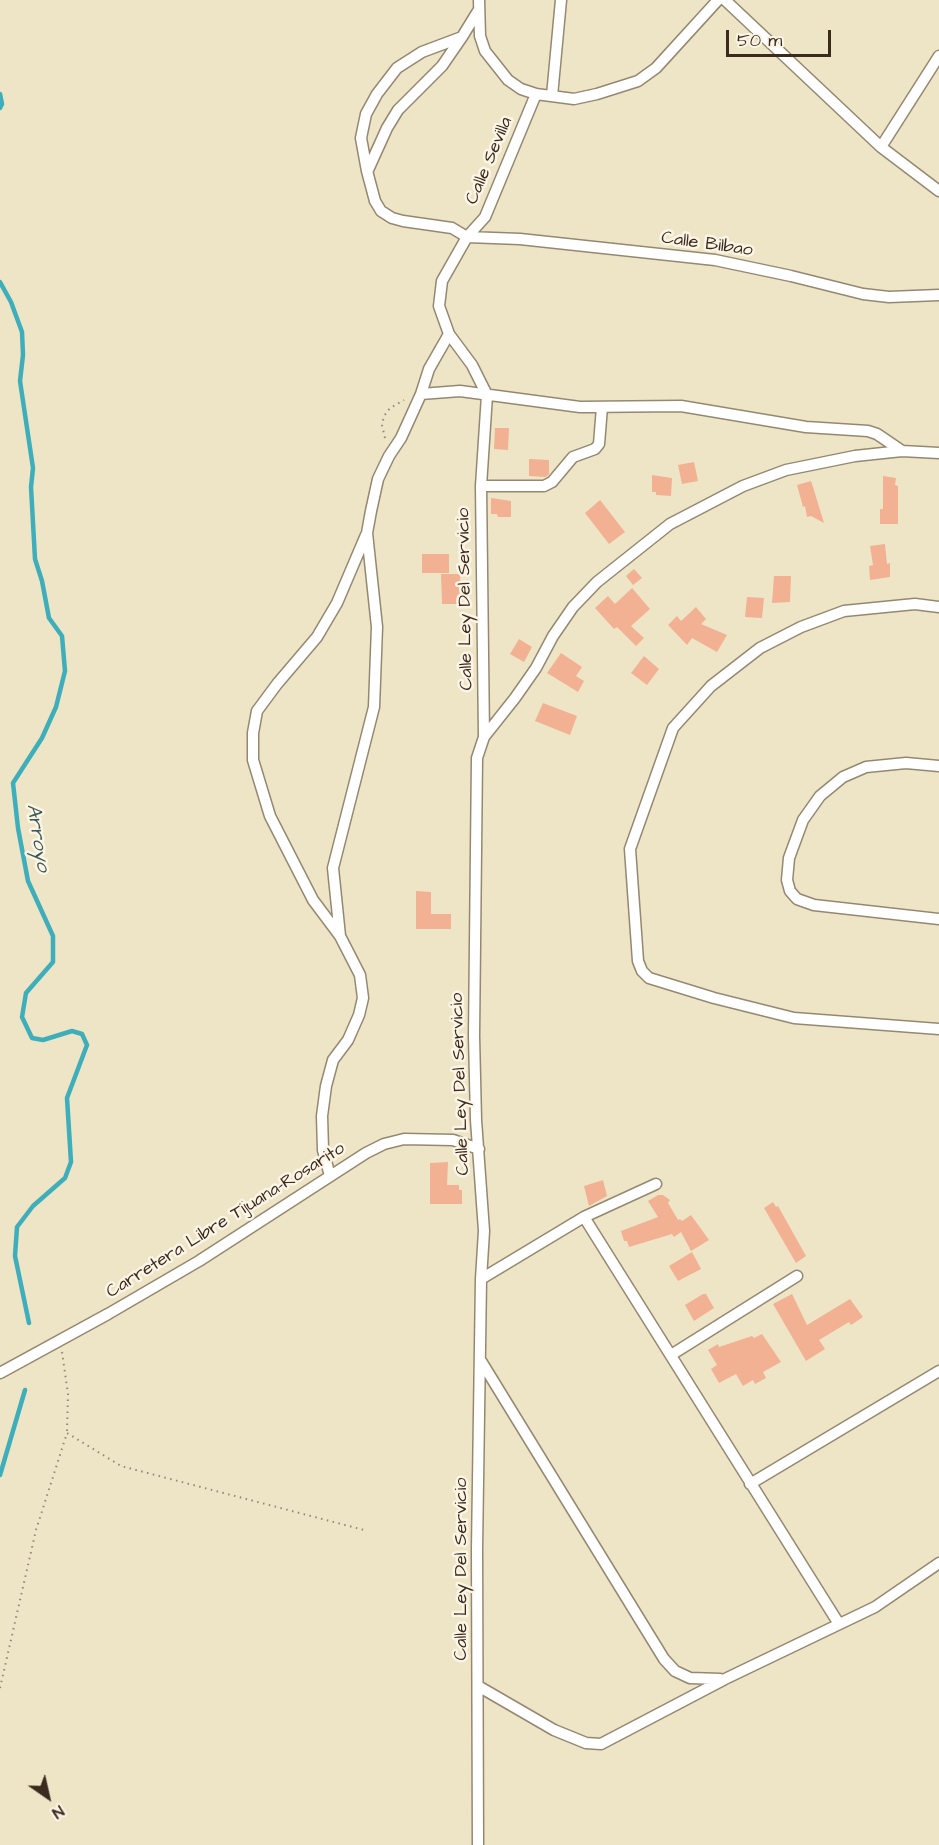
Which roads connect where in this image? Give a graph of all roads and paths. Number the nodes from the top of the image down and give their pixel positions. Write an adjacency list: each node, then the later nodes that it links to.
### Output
1 (561, 0): 8 (street)
2 (718, 0): 8 (street)
3 (725, 0): 9 (street)
4 (478, 6): 5 (street); 7 (street)
5 (462, 37): 10 (street); 10 (street)
6 (939, 56): 9 (street)
7 (536, 94): 8 (street); 12 (street, Calle Sevilla)
8 (552, 96)
9 (881, 147): 11 (street)
10 (367, 171): 12 (street, Calle Bilbao)
11 (939, 191)
12 (467, 237): 13 (street, Calle Bilbao); 14 (street, Calle Sevilla)
13 (939, 295)
14 (449, 334): 15 (street); 16 (street)
15 (421, 394): 16 (street); 20 (street); 20 (path)
16 (488, 395): 17 (street); 21 (street, Calle Ley Del Servicio)
17 (602, 407): 18 (street); 21 (street)
18 (902, 451): 19 (street); 24 (street)
19 (939, 453)
20 (389, 456): 22 (street)
21 (481, 486): 24 (street, Calle Ley Del Servicio)
22 (367, 533): 27 (street); 27 (street)
23 (939, 607): 28 (street)
24 (484, 737): 29 (street, Calle Ley Del Servicio)
25 (939, 765): 26 (street)
26 (939, 919)
27 (340, 936): 30 (street)
28 (939, 1029)
29 (479, 1149): 30 (street, Carretera Libre Tijuana-Rosarito); 34 (street, Calle Ley Del Servicio)
30 (330, 1176): 35 (street, Carretera Libre Tijuana-Rosarito)
31 (656, 1184): 32 (street)
32 (584, 1217): 34 (street); 36 (street)
33 (797, 1276): 36 (street)
34 (481, 1279): 37 (street, Calle Ley Del Servicio)
35 (61, 1340): 39 (street, Carretera Libre Tijuana-Rosarito); 40 (path)
36 (671, 1355): 41 (street)
37 (481, 1360): 45 (street); 46 (street, Calle Ley Del Servicio)
38 (939, 1371): 41 (street)
39 (0, 1373)
40 (67, 1433): 42 (path); 47 (path)
41 (750, 1484): 44 (street)
42 (364, 1530)
43 (939, 1563): 44 (street)
44 (839, 1624): 45 (street)
45 (725, 1679): 46 (street)
46 (478, 1686): 48 (street, Calle Ley Del Servicio)
47 (0, 1688)
48 (478, 1845)

